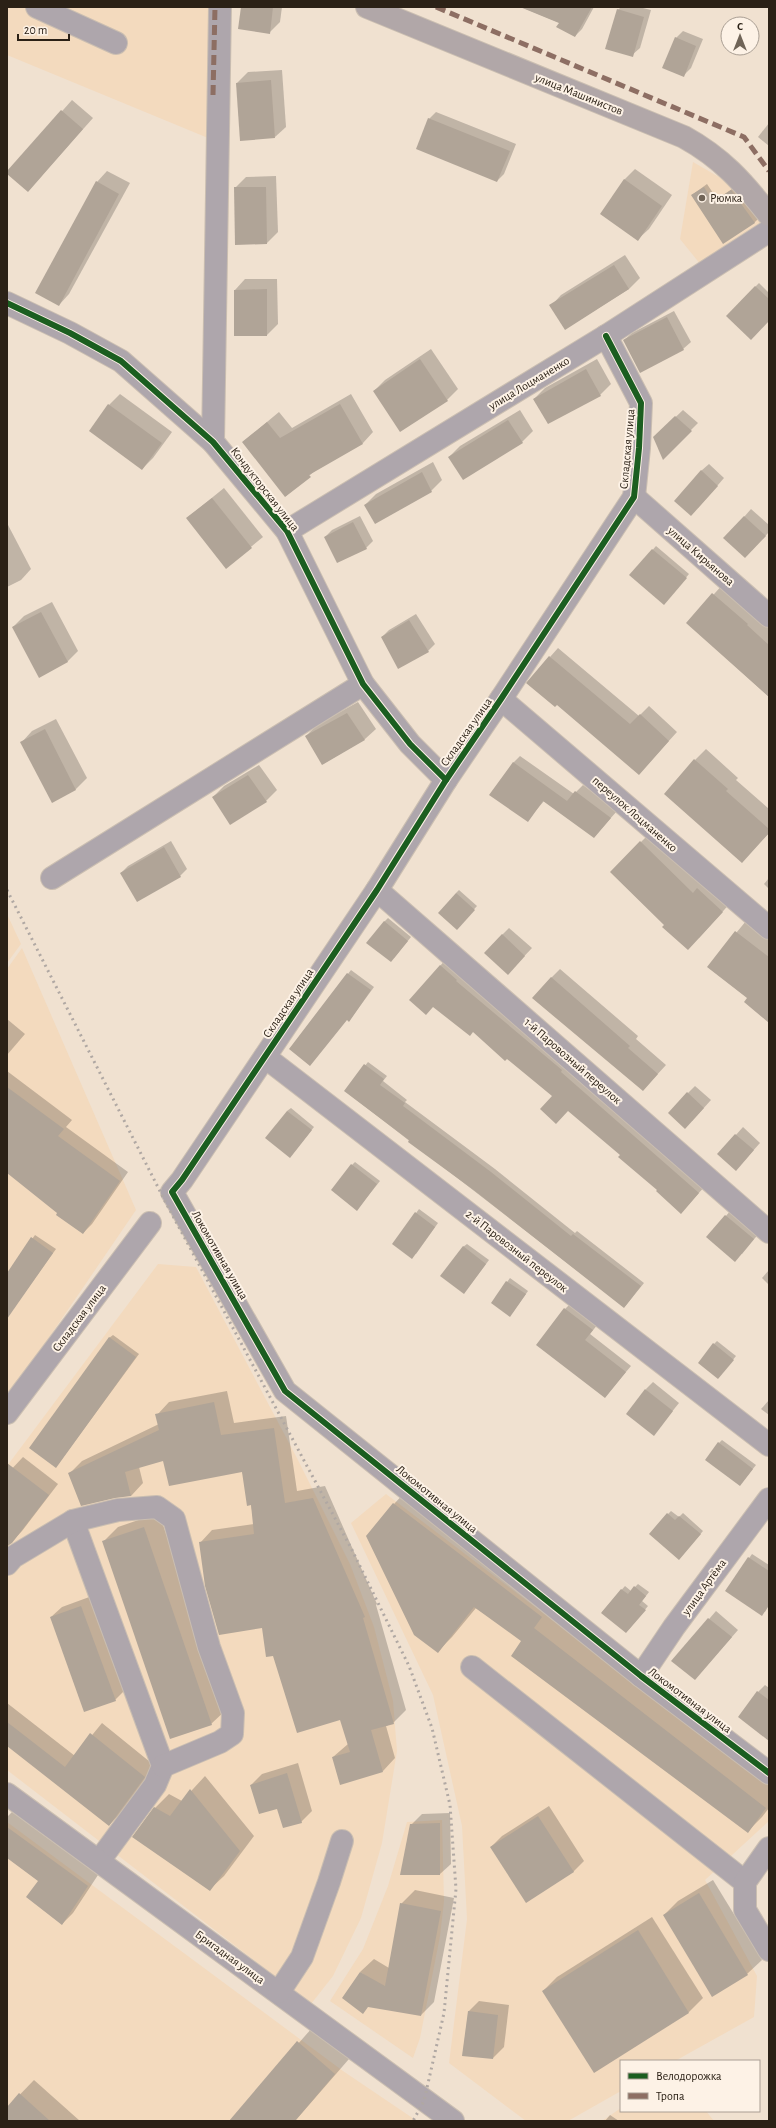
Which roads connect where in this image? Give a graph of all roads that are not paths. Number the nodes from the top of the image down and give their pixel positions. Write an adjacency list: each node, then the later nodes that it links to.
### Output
1 (37, 7): 4 (street)
2 (220, 7): 9 (street)
3 (367, 7): 5 (main road, улица Машинистов)
4 (116, 43)
5 (769, 215)
6 (769, 231): 8 (street, улица Лоцманенко)
7 (7, 303): 9 (street, Кондукторская улица)
8 (606, 336): 10 (street, Складская улица); 11 (street, улица Лоцманенко)
9 (213, 442): 11 (street, Кондукторская улица)
10 (634, 497): 12 (street, улица Кирьянова); 14 (street, Складская улица)
11 (287, 531): 13 (street, Кондукторская улица)
12 (769, 616)
13 (363, 684): 15 (street, Кондукторская улица); 16 (street)
14 (501, 699): 15 (street, Складская улица); 18 (street, переулок Лоцманенко)
15 (446, 780): 17 (street, Складская улица)
16 (52, 878)
17 (377, 890): 19 (street, Складская улица); 22 (street, 1-й Паровозный переулок)
18 (769, 928)
19 (265, 1057): 20 (street, Складская улица); 24 (street, 2-й Паровозный переулок)
20 (182, 1180): 29 (street, Локомотивная улица)
21 (150, 1223): 23 (street, Складская улица)
22 (769, 1232)
23 (7, 1413)
24 (769, 1445)
25 (769, 1498): 29 (street, улица Артёма)
26 (73, 1521): 27 (street); 30 (street); 30 (street)
27 (7, 1564)
28 (472, 1667): 36 (street)
29 (641, 1676): 31 (street, Локомотивная улица)
30 (163, 1766): 35 (street)
31 (769, 1773)
32 (7, 1794): 35 (street, Бригадная улица)
33 (342, 1841): 38 (street)
34 (769, 1848): 36 (street)
35 (99, 1862): 38 (street, Бригадная улица)
36 (745, 1882): 37 (street)
37 (769, 1950)
38 (279, 1992): 39 (street, Бригадная улица)
39 (453, 2121)

